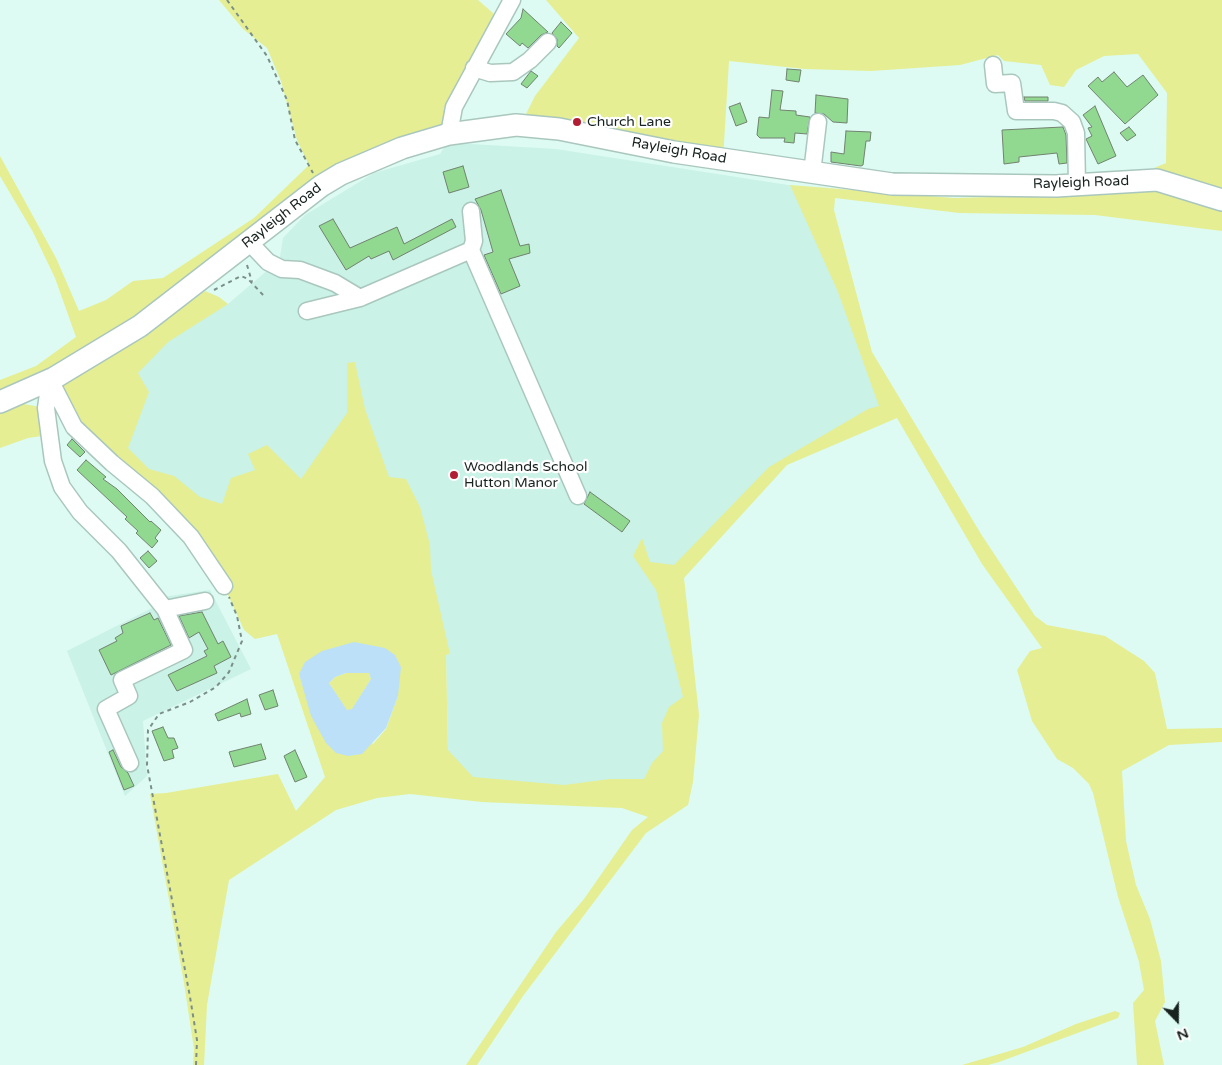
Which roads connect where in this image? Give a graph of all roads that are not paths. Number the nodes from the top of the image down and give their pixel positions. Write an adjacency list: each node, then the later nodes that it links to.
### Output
1 (512, 0): 4 (street)
2 (548, 42): 4 (street)
3 (993, 65): 8 (street)
4 (474, 68): 6 (street)
5 (818, 122): 7 (street)
6 (449, 134): 7 (main road, Rayleigh Road); 12 (main road, Rayleigh Road)
7 (812, 173): 8 (main road, Rayleigh Road)
8 (1077, 185): 9 (main road, Rayleigh Road)
9 (1222, 200)
10 (470, 211): 11 (street)
11 (471, 250): 13 (street); 17 (street)
12 (247, 251): 13 (street); 15 (main road, Rayleigh Road)
13 (360, 298): 14 (street)
14 (307, 311)
15 (50, 380): 16 (main road, Rayleigh Road); 18 (street); 20 (street)
16 (0, 402)
17 (578, 496)
18 (224, 586)
19 (204, 600): 20 (street)
20 (165, 609): 21 (street)
21 (130, 763)

